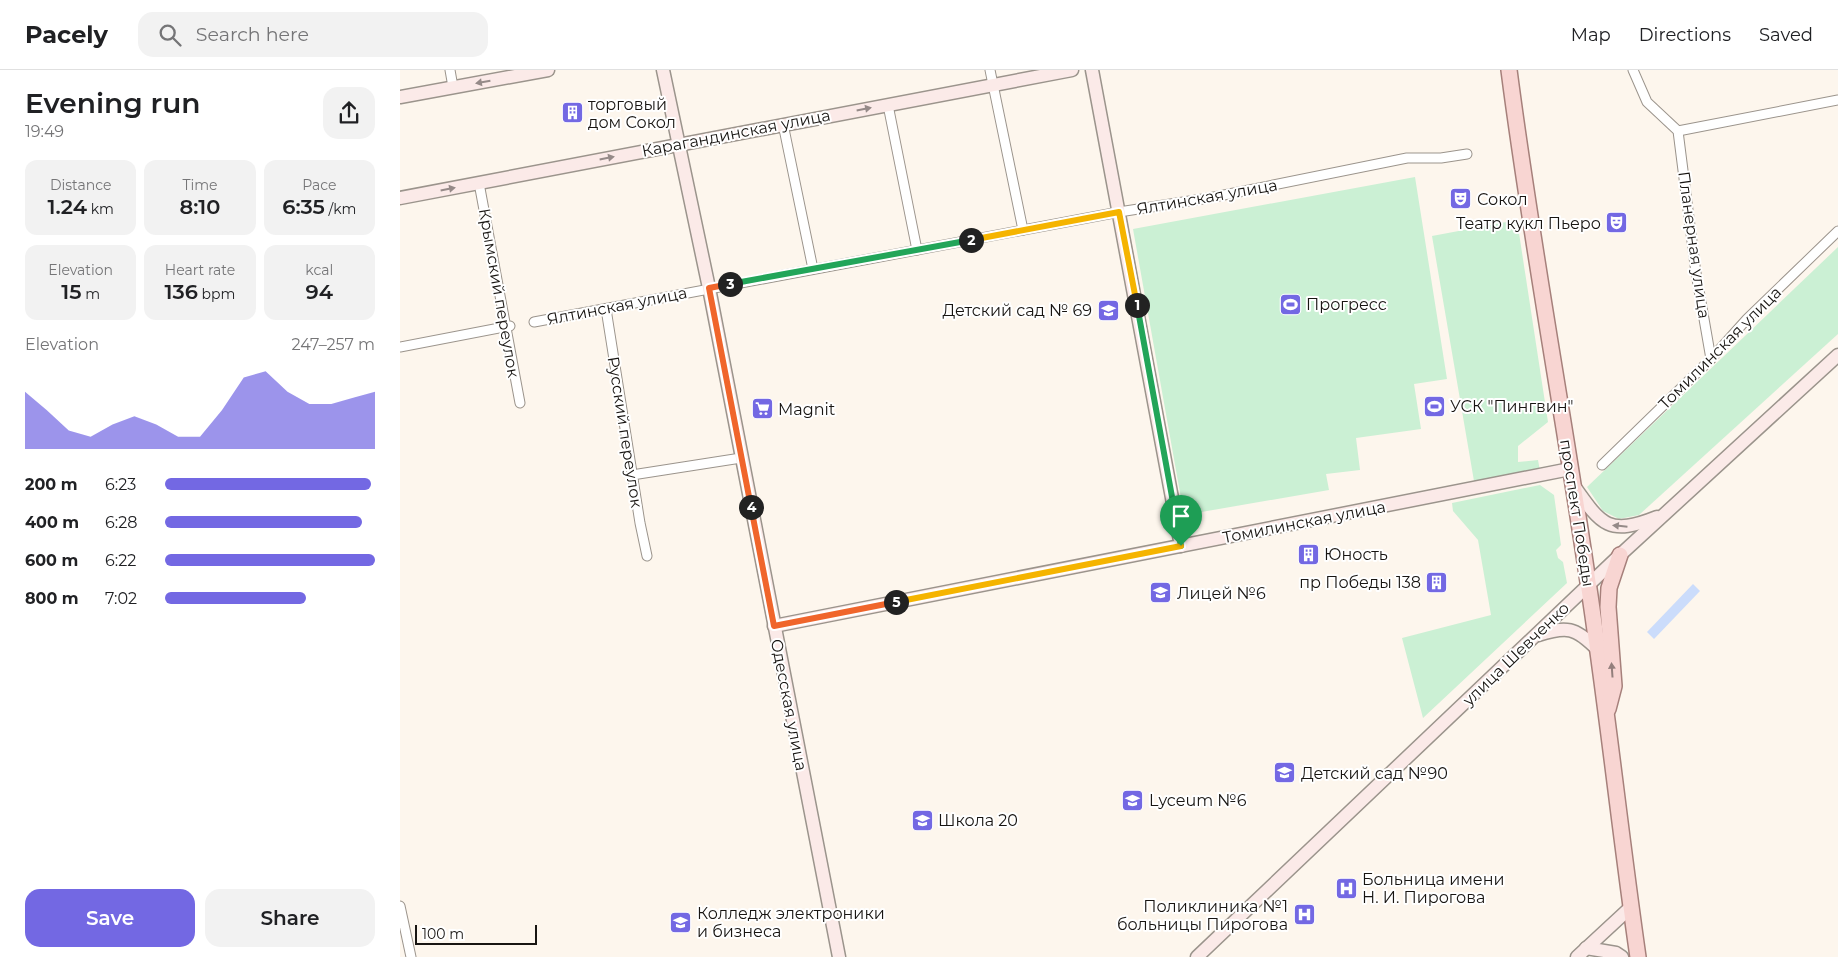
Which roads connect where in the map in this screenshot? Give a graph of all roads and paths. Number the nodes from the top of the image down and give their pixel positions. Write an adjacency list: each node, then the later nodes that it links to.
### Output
1 (450, 70): 10 (street)
2 (548, 70): 10 (street, one-way to 10)
3 (664, 70): 16 (street, Одесская улица)
4 (990, 70): 9 (street)
5 (1072, 70): 9 (street, Карагандинская улица)
6 (1092, 70): 20 (street)
7 (1509, 70): 35 (main road, проспект Победы)
8 (1633, 70): 15 (street)
9 (993, 85): 13 (street, Карагандинская улица); 21 (street)
10 (453, 88): 11 (street)
11 (400, 97)
12 (1838, 100): 15 (street)
13 (888, 105): 14 (street, Карагандинская улица, one-way to 13); 23 (street)
14 (783, 124): 16 (street, Карагандинская улица); 24 (street)
15 (1678, 131): 31 (street, Планерная улица)
16 (678, 144): 18 (street, Карагандинская улица, one-way to 16); 25 (street, Одесская улица)
17 (1467, 154): 20 (street, Ялтинская улица)
18 (479, 183): 19 (street, Карагандинская улица, one-way to 18); 28 (street, Крымский переулок)
19 (400, 198)
20 (1119, 212): 21 (street, Ялтинская улица); 39 (street)
21 (1023, 230): 23 (street, Ялтинская улица)
22 (1838, 231): 31 (street, Томилинская улица)
23 (916, 250): 24 (street, Ялтинская улица)
24 (813, 269): 25 (street, Ялтинская улица)
25 (709, 288): 26 (street, Ялтинская улица); 33 (street, Одесская улица)
26 (606, 309): 27 (street, Ялтинская улица); 36 (street, Русский переулок)
27 (534, 322)
28 (508, 327): 29 (street); 32 (street, Крымский переулок)
29 (400, 347)
30 (1838, 355): 38 (street, улица Шевченко)
31 (1711, 359): 34 (street, Томилинская улица)
32 (520, 403)
33 (741, 458): 36 (street); 43 (street, Одесская улица)
34 (1602, 465)
35 (1570, 468): 37 (main road, проспект Победы); 39 (street, Томилинская улица)
36 (632, 474): 41 (street, Русский переулок)
37 (1574, 486): 38 (street, one-way to 37); 42 (main road, проспект Победы)
38 (1666, 513): 40 (street, улица Шевченко)
39 (1181, 546): 43 (street, Томилинская улица)
40 (1620, 555): 42 (street, улица Шевченко); 46 (main road, one-way to 40)
41 (646, 556)
42 (1589, 585): 44 (street, улица Шевченко); 45 (main road, проспект Победы)
43 (774, 626): 51 (street, Одесская улица)
44 (1533, 637): 45 (street); 52 (street, улица Шевченко)
45 (1597, 649): 46 (main road, проспект Победы)
46 (1606, 717): 48 (main road, проспект Победы)
47 (400, 906): 50 (street)
48 (1631, 907): 49 (street); 54 (main road, проспект Победы)
49 (1581, 953): 53 (street)
50 (411, 957)
51 (839, 957)
52 (1197, 957)
53 (1622, 957)
54 (1638, 957)

